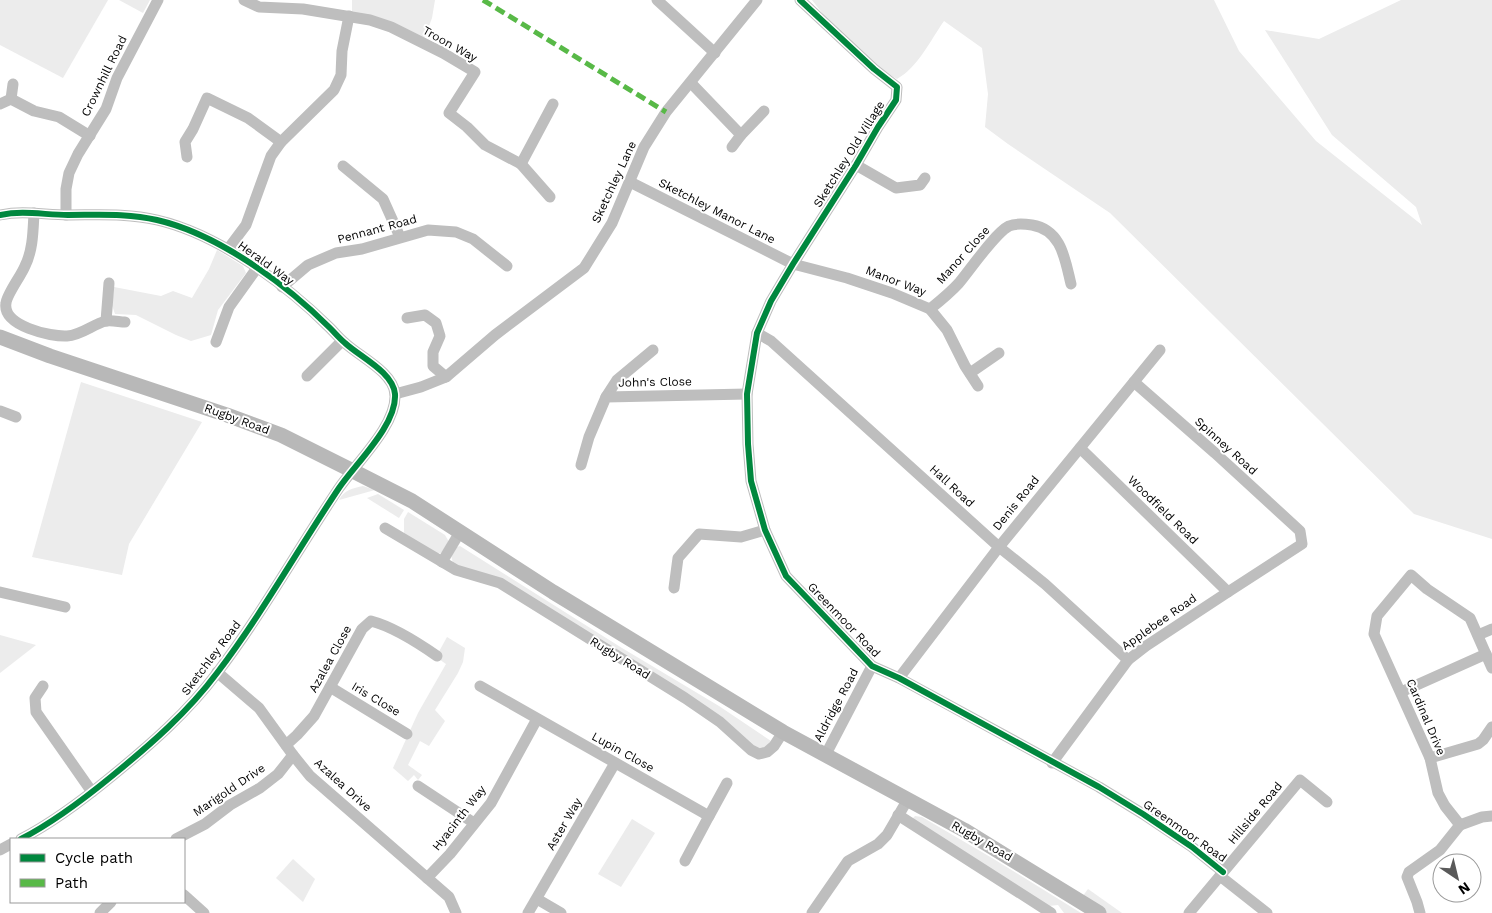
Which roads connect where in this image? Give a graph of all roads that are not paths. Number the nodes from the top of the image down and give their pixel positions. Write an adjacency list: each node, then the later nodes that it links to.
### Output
1 (158, 0): 15 (street, Crownhill Road)
2 (244, 0): 6 (street, Troon Way)
3 (657, 0): 7 (street)
4 (757, 0): 7 (street, Sketchley Lane)
5 (800, 0): 20 (street, Sketchley Old Village)
6 (349, 16): 16 (street); 19 (street, Troon Way)
7 (715, 53): 8 (street, Sketchley Lane)
8 (691, 83): 14 (street); 23 (street, Sketchley Lane)
9 (13, 84): 10 (street)
10 (11, 99): 11 (street); 15 (street)
11 (0, 104)
12 (554, 104): 19 (street)
13 (764, 111): 14 (street)
14 (742, 135): 17 (street)
15 (90, 136): 27 (street, Crownhill Road)
16 (281, 142): 18 (street); 29 (street)
17 (732, 147)
18 (187, 157)
19 (521, 164): 24 (street)
20 (856, 165): 22 (street); 30 (street, Sketchley Old Village)
21 (343, 166): 28 (street)
22 (925, 178)
23 (630, 182): 30 (street, Sketchley Manor Lane); 49 (street, Sketchley Lane)
24 (550, 197)
25 (34, 213): 26 (street, Herald Way); 27 (street, Herald Way); 38 (street)
26 (0, 215)
27 (66, 215): 29 (street, Herald Way)
28 (400, 237): 31 (street, Pennant Road); 35 (street, Pennant Road)
29 (228, 249): 32 (street, Herald Way)
30 (792, 264): 36 (street, Manor Way); 40 (street, Greenmoor Road)
31 (507, 266)
32 (257, 268): 35 (street, Herald Way); 43 (street)
33 (109, 283): 38 (street)
34 (1071, 284): 36 (street, Manor Close)
35 (282, 287): 42 (street, Herald Way)
36 (930, 309): 47 (street, Manor Way)
37 (407, 318): 49 (street)
38 (106, 321): 39 (street)
39 (125, 322)
40 (757, 332): 53 (street, Greenmoor Road); 64 (street, Hall Road)
41 (0, 337): 59 (main road, Rugby Road)
42 (342, 341): 48 (street); 52 (street, Herald Way)
43 (216, 342)
44 (653, 350): 54 (street)
45 (1160, 350): 50 (street, Denis Road)
46 (999, 353): 47 (street)
47 (970, 373): 51 (street, Manor Way)
48 (307, 376)
49 (446, 377): 52 (street, Sketchley Lane)
50 (1134, 382): 57 (street, Denis Road); 62 (street, Spinney Road)
51 (978, 386)
52 (395, 394): 59 (street)
53 (748, 394): 54 (street, John's Close); 61 (street, Greenmoor Road)
54 (606, 397): 58 (street, John's Close)
55 (0, 411): 56 (street)
56 (16, 417)
57 (1080, 448): 64 (street, Denis Road); 68 (street, Woodfield Road)
58 (581, 465)
59 (353, 471): 63 (main road, Rugby Road); 77 (street, Sketchley Road)
60 (392, 527): 65 (street, Rugby Road)
61 (765, 530): 66 (street); 75 (street, Greenmoor Road)
62 (1300, 531): 68 (street, Applebee Road)
63 (460, 532): 65 (street); 85 (main road, Rugby Road)
64 (999, 547): 74 (street, Hall Road); 78 (street, Denis Road)
65 (442, 562): 85 (street, Rugby Road)
66 (674, 588)
67 (0, 592): 69 (street)
68 (1228, 592): 74 (street, Applebee Road)
69 (65, 607)
70 (1492, 628): 71 (street)
71 (1478, 635): 72 (street); 82 (street, Cardinal Drive)
72 (1486, 654): 76 (street); 82 (street)
73 (437, 656): 81 (street, Azalea Close)
74 (1128, 660): 92 (street, Applebee Road)
75 (872, 666): 78 (street, Greenmoor Road); 89 (street, Aldridge Road)
76 (1492, 668)
77 (217, 672): 87 (street, Azalea Drive); 95 (street, Sketchley Road)
78 (898, 678): 92 (street, Greenmoor Road)
79 (43, 686): 95 (street)
80 (480, 686): 83 (street, Lupin Close)
81 (330, 687): 86 (street, Iris Close); 87 (street, Azalea Close)
82 (1401, 692): 90 (street, Cardinal Drive)
83 (537, 719): 91 (street, Lupin Close); 101 (street, Hyacinth Way)
84 (1492, 727): 90 (street)
85 (783, 732): 89 (main road, Rugby Road)
86 (408, 734)
87 (286, 744): 88 (street, Azalea Drive)
88 (293, 755): 104 (street, Marigold Drive); 107 (street, Azalea Drive)
89 (825, 756): 96 (main road, Rugby Road)
90 (1430, 758): 102 (street, Cardinal Drive)
91 (615, 763): 99 (street, Lupin Close); 109 (street, Aster Way)
92 (1052, 763): 106 (street, Greenmoor Road)
93 (727, 783): 99 (street)
94 (418, 786): 101 (street)
95 (92, 792): 103 (street, Sketchley Road)
96 (908, 799): 98 (street); 119 (main road, Rugby Road)
97 (1327, 802): 106 (street, Hillside Road)
98 (898, 815): 117 (street); 118 (street)
99 (709, 816): 105 (street)
100 (1492, 816): 102 (street)
101 (474, 823): 107 (street, Hyacinth Way)
102 (1460, 825): 121 (street)
103 (24, 838)
104 (178, 838)
105 (685, 861)
106 (1222, 874): 111 (street, Greenmoor Road); 120 (street, Hillside Road)
107 (427, 878): 114 (street, Azalea Drive)
108 (185, 896): 113 (street)
109 (537, 899): 115 (street, Aster Way); 116 (street)
110 (110, 903): 112 (street)
111 (1259, 910)
112 (100, 913)
113 (204, 913)
114 (456, 913)
115 (528, 913)
116 (561, 913)
117 (812, 913)
118 (1051, 913)
119 (1099, 913)
120 (1189, 913)
121 (1420, 913)

